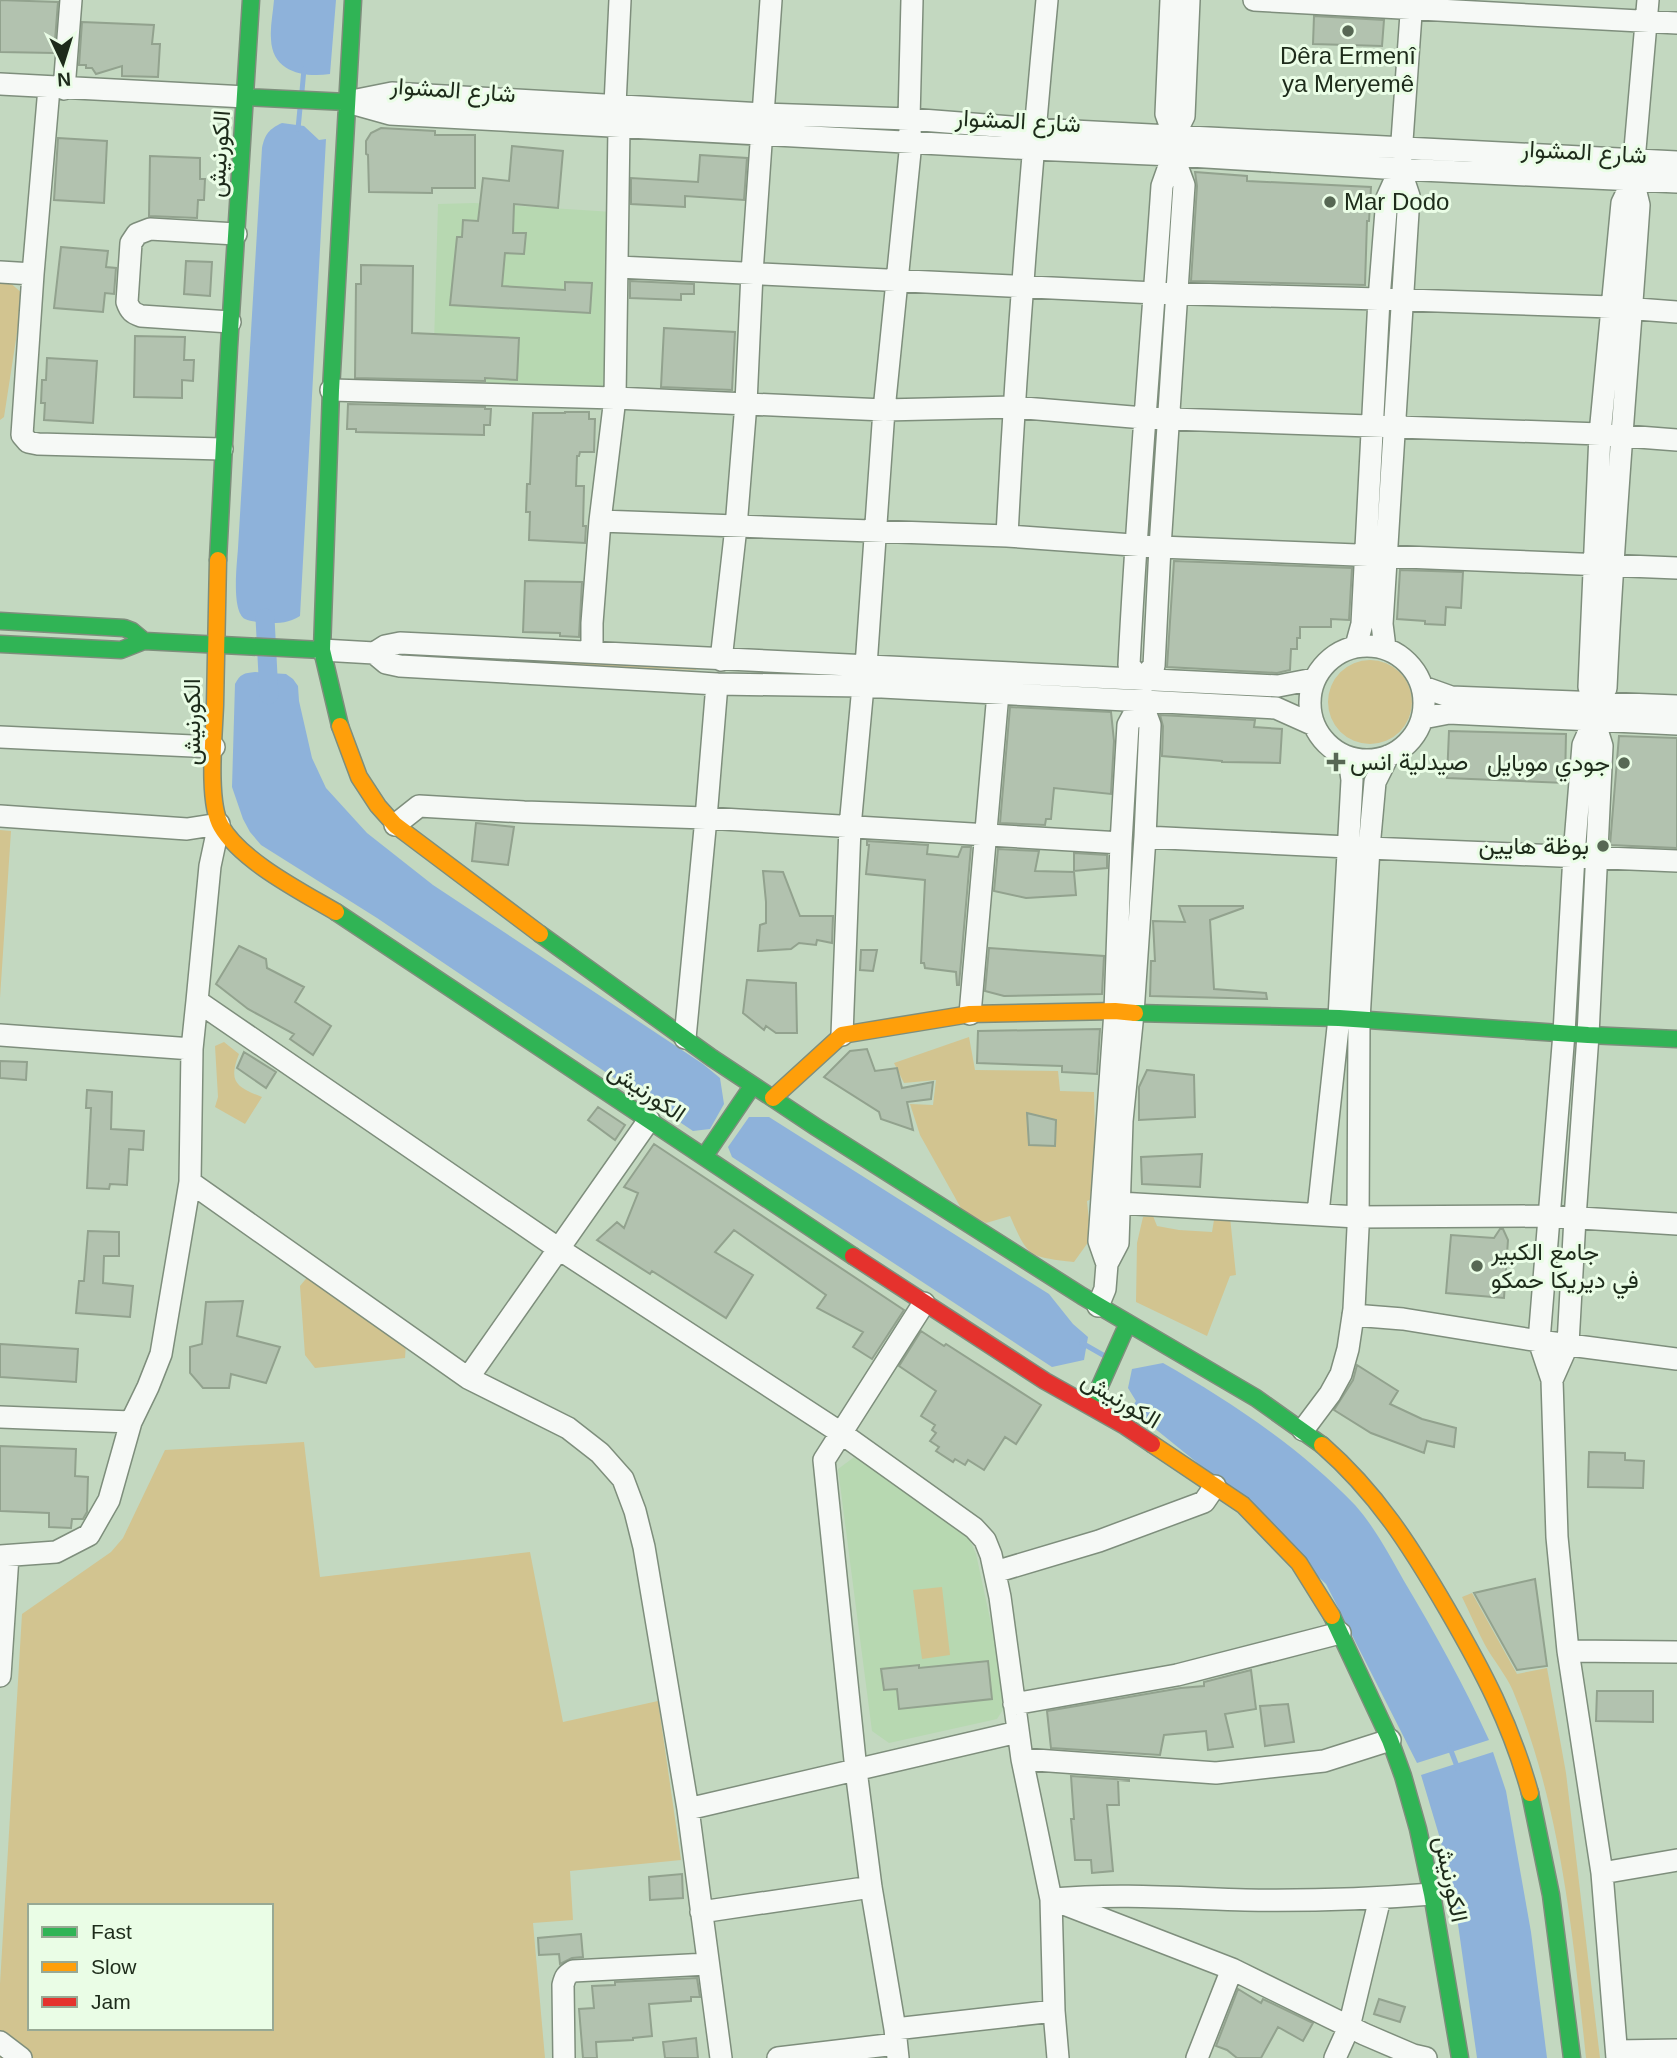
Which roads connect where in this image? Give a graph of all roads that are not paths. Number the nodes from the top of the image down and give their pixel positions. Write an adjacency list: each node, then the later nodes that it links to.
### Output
1 (71, 0): 16 (street)
2 (251, 0): 17 (main road, الكورنيش)
3 (353, 0): 18 (main road)
4 (620, 0): 19 (street)
5 (771, 0): 21 (street)
6 (912, 0): 20 (street)
7 (1047, 0): 23 (street)
8 (1171, 0): 25 (street)
9 (1189, 0): 25 (street)
10 (1254, 0): 12 (street)
11 (1648, 0): 13 (street)
12 (1411, 4): 13 (street); 26 (street)
13 (1646, 22): 14 (street); 28 (street)
14 (1677, 23)
15 (0, 84): 16 (street)
16 (57, 88): 17 (street); 34 (street)
17 (246, 97): 18 (main road); 30 (main road, الكورنيش)
18 (338, 101): 19 (street, شارع المشوار); 22 (street, شارع المشوار); 45 (main road)
19 (615, 105): 21 (street, شارع المشوار); 22 (street)
20 (909, 119): 21 (street, شارع المشوار); 23 (street, شارع المشوار); 24 (street)
21 (762, 124): 22 (street, شارع المشوار); 24 (street, شارع المشوار); 33 (street)
22 (619, 127): 31 (street)
23 (1034, 139): 24 (street, شارع المشوار); 25 (street, شارع المشوار); 36 (street)
24 (911, 142): 35 (street)
25 (1174, 145): 26 (street, شارع المشوار); 37 (street); 38 (street)
26 (1400, 159): 28 (street, شارع المشوار); 39 (street); 40 (street)
27 (1677, 162): 28 (street, شارع المشوار)
28 (1633, 170): 29 (street, شارع المشوار); 41 (street); 42 (street)
29 (1677, 182)
30 (236, 234): 44 (main road, الكورنيش); 44 (street)
31 (618, 267): 33 (street); 46 (street)
32 (0, 272): 34 (street)
33 (752, 273): 35 (street); 47 (street)
34 (33, 274): 57 (street)
35 (895, 279): 36 (street); 49 (street)
36 (1023, 286): 37 (street); 48 (street)
37 (1154, 293): 38 (street); 50 (street)
38 (1177, 293): 39 (street); 51 (street)
39 (1379, 299): 40 (street); 52 (street)
40 (1402, 300): 41 (street); 53 (street)
41 (1611, 307): 42 (street); 54 (street)
42 (1632, 309): 43 (street); 55 (street)
43 (1677, 312)
44 (230, 322): 57 (main road, الكورنيش)
45 (331, 390): 46 (street); 73 (main road)
46 (615, 398): 47 (street); 58 (street)
47 (746, 403): 49 (street); 59 (street)
48 (1014, 407): 49 (street); 50 (street); 61 (street)
49 (884, 410): 60 (street)
50 (1144, 418): 51 (street); 62 (street)
51 (1168, 419): 52 (street); 63 (street)
52 (1373, 427): 53 (street); 64 (street)
53 (1395, 428): 54 (street); 64 (street)
54 (1600, 434): 55 (street); 65 (street)
55 (1623, 437): 56 (street); 65 (street)
56 (1677, 440)
57 (222, 449): 70 (main road, الكورنيش)
58 (600, 522): 59 (street); 74 (street)
59 (736, 527): 60 (street); 76 (street)
60 (875, 532): 61 (street); 77 (street)
61 (1007, 536): 62 (street)
62 (1135, 545): 63 (street); 81 (street)
63 (1160, 547): 64 (street); 81 (street)
64 (1376, 556): 65 (street); 71 (street); 72 (street)
65 (1602, 564): 66 (street); 84 (street)
66 (1677, 568)
67 (0, 621): 68 (main road)
68 (144, 641): 69 (main road); 70 (main road)
69 (0, 644)
70 (215, 645): 73 (main road); 89 (main road, الكورنيش)
71 (1356, 646): 72 (street); 78 (street)
72 (1385, 648): 80 (street)
73 (322, 650): 75 (street); 95 (main road)
74 (592, 652): 75 (street); 76 (street)
75 (374, 653): 79 (street)
76 (721, 660): 77 (street)
77 (864, 676): 79 (street); 81 (street); 82 (street); 96 (street)
78 (1314, 679): 81 (street); 87 (street)
79 (717, 684): 93 (street)
80 (1423, 687): 84 (street); 85 (street)
81 (1141, 690): 82 (street); 87 (street); 98 (street); 99 (street)
82 (998, 693): 97 (street)
83 (1677, 706): 84 (street)
84 (1595, 711): 85 (street); 86 (street); 101 (street)
85 (1423, 719): 90 (street)
86 (1677, 724)
87 (1314, 725): 91 (street)
88 (0, 737): 89 (street)
89 (214, 747): 94 (main road, الكورنيش)
90 (1388, 756): 91 (street); 100 (street)
91 (1349, 758): 100 (street)
92 (0, 816): 94 (street)
93 (706, 818): 95 (street); 96 (street); 111 (street)
94 (219, 824): 103 (street); 116 (main road, الكورنيش)
95 (395, 825): 111 (main road)
96 (850, 827): 97 (street); 109 (street)
97 (985, 835): 99 (street); 105 (street)
98 (1145, 836): 100 (street); 104 (street)
99 (1121, 843): 104 (street)
100 (1359, 847): 101 (street); 106 (street)
101 (1585, 856): 102 (street); 107 (street); 110 (street)
102 (1677, 861)
103 (197, 1001): 113 (street); 125 (street)
104 (1124, 1012): 105 (main road); 106 (main road); 119 (street); 126 (street)
105 (970, 1014): 109 (main road)
106 (1349, 1019): 107 (main road); 120 (street); 122 (street)
107 (1564, 1033): 110 (main road); 121 (street)
108 (0, 1035): 113 (street)
109 (842, 1035): 115 (main road)
110 (1588, 1035): 112 (main road); 123 (street)
111 (685, 1038): 114 (main road)
112 (1677, 1039)
113 (192, 1049): 118 (street)
114 (748, 1091): 115 (main road); 117 (main road)
115 (773, 1098): 128 (main road)
116 (649, 1120): 117 (main road, الكورنيش); 125 (street)
117 (708, 1150): 127 (main road, الكورنيش)
118 (190, 1182): 134 (street); 138 (street)
119 (1119, 1203): 120 (street); 126 (street)
120 (1318, 1213): 122 (street)
121 (1548, 1216): 122 (street); 123 (street); 131 (street)
122 (1357, 1217): 129 (street)
123 (1574, 1218): 124 (street); 132 (street)
124 (1677, 1224)
125 (559, 1249): 134 (street); 140 (street)
126 (1107, 1264): 128 (street)
127 (923, 1303): 136 (main road, الكورنيش); 140 (street)
128 (1098, 1306): 130 (main road)
129 (1353, 1315): 131 (street); 139 (street)
130 (1125, 1328): 136 (main road); 139 (main road)
131 (1539, 1341): 132 (street); 135 (street)
132 (1568, 1344): 133 (street); 135 (street)
133 (1677, 1359)
134 (468, 1378): 153 (street)
135 (1552, 1380): 145 (street)
136 (1091, 1406): 141 (main road, الكورنيش)
137 (0, 1417): 138 (street)
138 (131, 1422): 142 (street)
139 (1303, 1430): 178 (main road)
140 (841, 1433): 143 (street); 152 (street)
141 (1215, 1486): 143 (street); 144 (main road, الكورنيش)
142 (4, 1556): 147 (street)
143 (995, 1572): 148 (street)
144 (1340, 1633): 148 (street); 150 (main road, الكورنيش)
145 (1568, 1651): 146 (street); 155 (street)
146 (1677, 1651)
147 (0, 1676)
148 (1014, 1704): 149 (street)
149 (1018, 1731): 151 (street); 152 (street)
150 (1390, 1740): 151 (street); 157 (main road, الكورنيش)
151 (1022, 1759): 159 (street)
152 (856, 1770): 153 (street); 156 (street)
153 (688, 1809): 160 (street)
154 (1677, 1860): 155 (street)
155 (1602, 1873): 168 (street)
156 (871, 1887): 160 (street); 166 (street)
157 (1432, 1894): 158 (street); 177 (main road, الكورنيش)
158 (1380, 1898): 159 (street); 164 (street)
159 (1051, 1899): 162 (street); 163 (street)
160 (701, 1912): 161 (street)
161 (708, 1964): 170 (street); 171 (street)
162 (1232, 1969): 164 (street); 174 (street)
163 (1054, 2011): 166 (street); 173 (street)
164 (1349, 2027): 175 (street); 176 (street)
165 (0, 2042): 169 (street)
166 (897, 2044): 172 (street)
167 (1677, 2050): 168 (street)
168 (1617, 2055)
169 (21, 2058)
170 (564, 2058)
171 (721, 2058)
172 (778, 2058)
173 (1058, 2058)
174 (1197, 2058)
175 (1335, 2058)
176 (1426, 2058)
177 (1460, 2058)
178 (1572, 2058)

